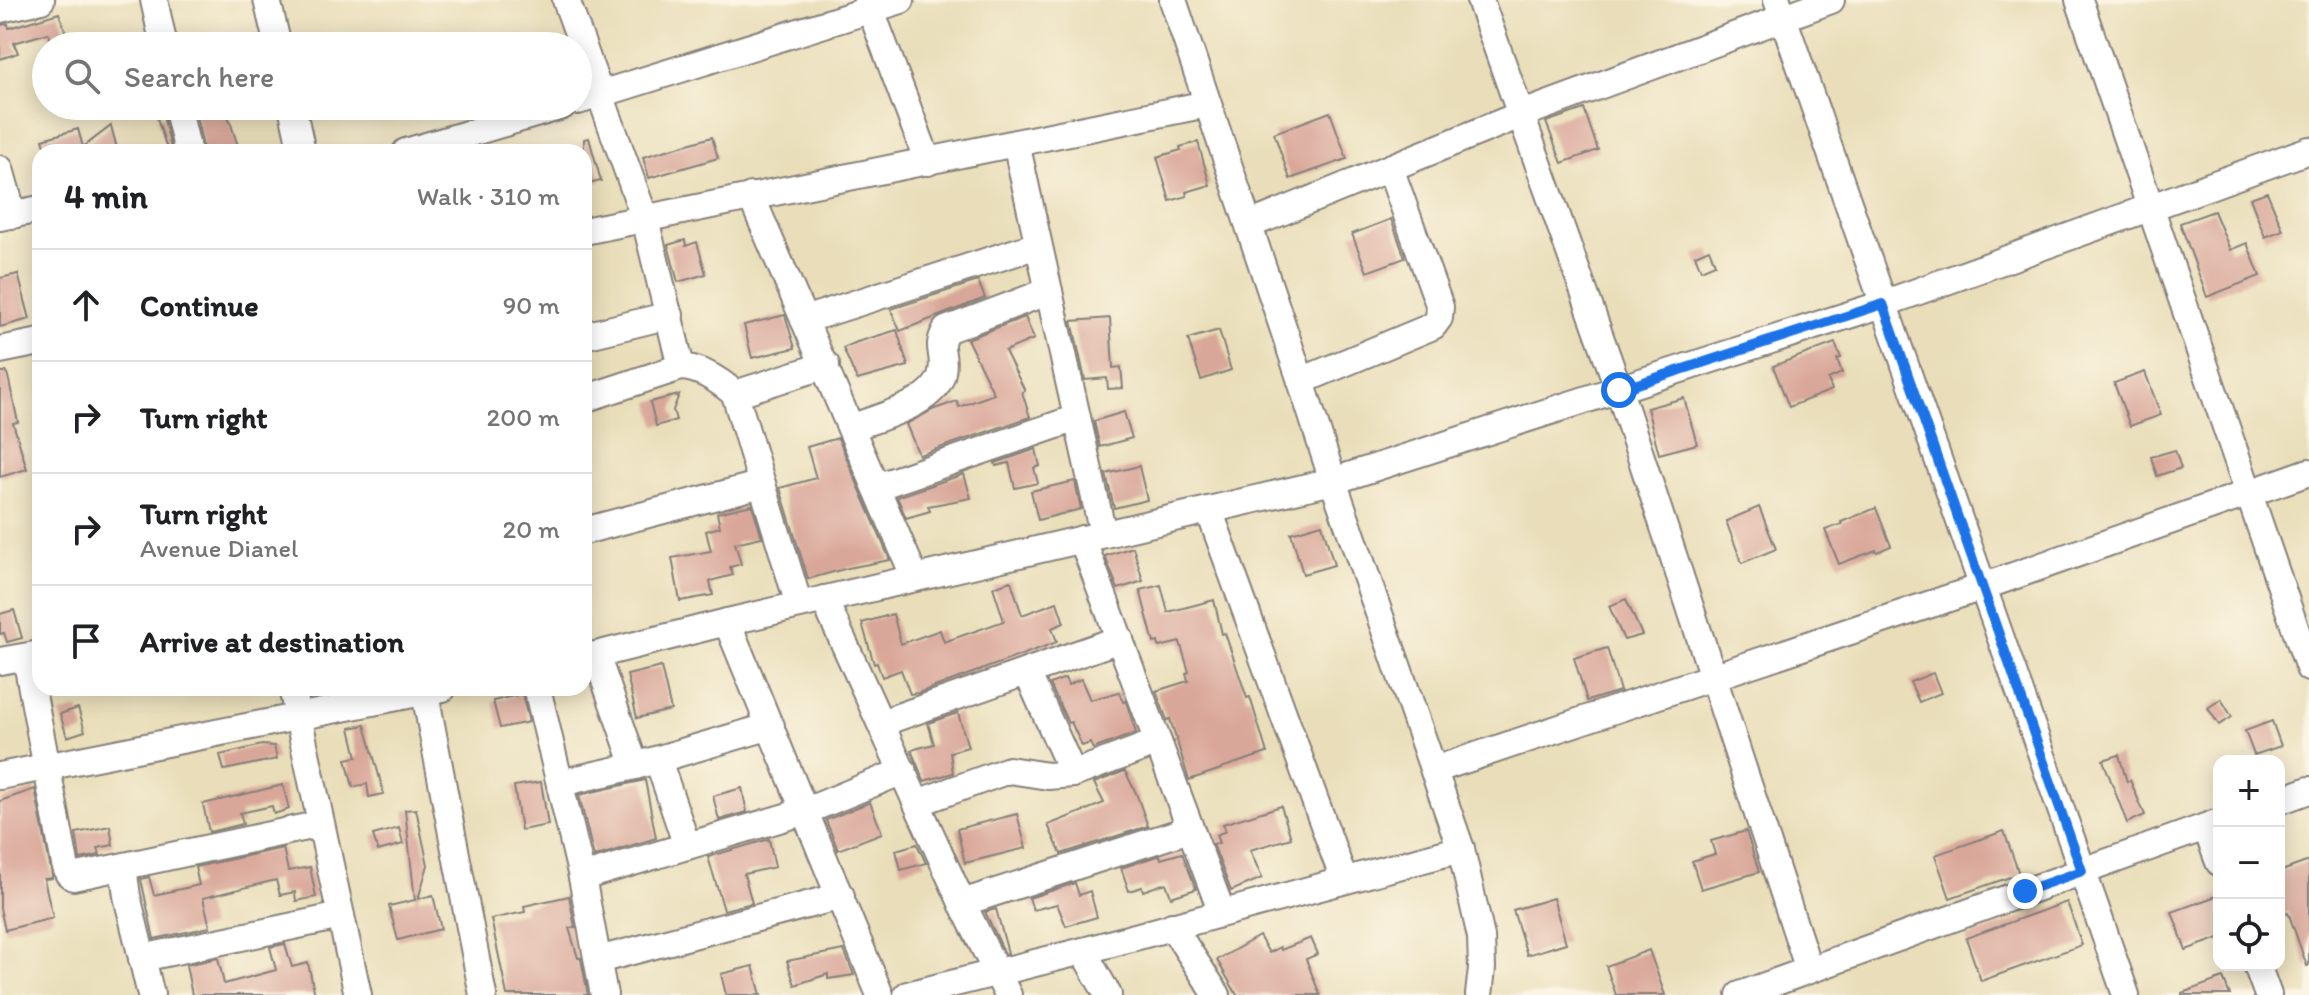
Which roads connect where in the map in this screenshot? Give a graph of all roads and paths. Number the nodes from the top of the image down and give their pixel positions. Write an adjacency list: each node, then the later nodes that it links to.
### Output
1 (41, 0): 12 (street)
2 (154, 0): 13 (street)
3 (267, 0): 14 (street)
4 (566, 0): 15 (street)
5 (901, 0): 10 (street)
6 (1173, 0): 18 (street)
7 (1480, 0): 19 (street)
8 (1831, 0): 11 (street)
9 (2079, 0): 32 (street)
10 (869, 4): 16 (street); 28 (street)
11 (1780, 8): 19 (street); 40 (street)
12 (0, 9)
13 (161, 32)
14 (275, 32)
15 (574, 32)
16 (592, 97)
17 (592, 104): 35 (street)
18 (1207, 104): 23 (street); 36 (street)
19 (1520, 115): 29 (street); 49 (street)
20 (180, 120): 24 (street)
21 (295, 120): 25 (street)
22 (515, 120): 26 (street)
23 (1016, 143): 28 (street); 38 (street)
24 (186, 144)
25 (300, 144)
26 (433, 144)
27 (2309, 150): 32 (street)
28 (928, 162): 31 (street)
29 (1390, 168): 36 (street); 48 (street)
30 (0, 169): 34 (street)
31 (751, 196): 35 (street); 42 (street)
32 (2151, 207): 40 (street); 58 (street)
33 (32, 211): 34 (street)
34 (7, 216)
35 (645, 219): 37 (street); 41 (street)
36 (1249, 225): 48 (street)
37 (592, 229)
38 (1038, 245): 39 (street); 42 (street)
39 (1049, 291): 52 (street); 53 (street)
40 (1883, 304): 49 (street); 63 (street)
41 (670, 315): 43 (street); 47 (street)
42 (804, 320): 46 (street)
43 (592, 334)
44 (32, 344): 45 (street)
45 (0, 350)
46 (826, 365): 50 (street); 53 (street)
47 (681, 367): 50 (street); 51 (street)
48 (1301, 381): 55 (street)
49 (1619, 390): 55 (street); 73 (street)
50 (735, 394): 56 (street)
51 (592, 396)
52 (1077, 418): 57 (street); 61 (street)
53 (851, 428): 57 (street)
54 (2309, 472): 58 (street)
55 (1333, 481): 59 (street); 85 (street)
56 (762, 484): 60 (street); 64 (street)
57 (876, 487): 62 (street)
58 (2249, 493): 63 (street); 71 (street)
59 (1209, 510): 61 (street); 102 (street)
60 (592, 529)
61 (1093, 536): 62 (street); 66 (street)
62 (915, 578): 64 (street)
63 (1982, 587): 73 (street); 100 (street)
64 (812, 602): 65 (street); 80 (street)
65 (727, 622): 68 (street); 81 (street)
66 (1120, 639): 72 (street); 82 (street)
67 (32, 656): 70 (street)
68 (592, 656)
69 (592, 660): 83 (street)
70 (0, 661)
71 (2309, 668)
72 (1027, 672): 80 (street); 87 (street)
73 (1714, 677): 85 (street); 111 (street)
74 (38, 696): 84 (street)
75 (294, 696): 79 (street)
76 (397, 696): 79 (street)
77 (431, 696): 116 (street)
78 (539, 696): 89 (street)
79 (298, 717): 84 (street); 94 (street)
80 (881, 723): 86 (street)
81 (771, 726): 83 (street); 93 (street)
82 (1158, 742): 87 (street); 96 (street)
83 (646, 763): 89 (street); 97 (street)
84 (48, 767): 88 (street); 99 (street)
85 (1434, 770): 98 (street)
86 (903, 771): 92 (street); 93 (street)
87 (1073, 774): 92 (street)
88 (0, 776)
89 (560, 783): 101 (street)
90 (2309, 790): 91 (street)
91 (2285, 799)
92 (917, 803): 104 (street)
93 (806, 811): 97 (street); 103 (street)
94 (321, 824): 99 (street); 106 (street)
95 (2212, 824): 100 (street)
96 (1190, 829): 104 (street); 105 (street)
97 (687, 846): 101 (street)
98 (1461, 849): 102 (street); 122 (street)
99 (123, 867): 109 (street)
100 (2082, 871): 111 (street); 124 (street)
101 (582, 877): 110 (street)
102 (1344, 880): 105 (street)
103 (841, 896): 110 (street); 118 (street)
104 (962, 903): 113 (street)
105 (1222, 913): 107 (street)
106 (341, 916): 109 (street); 115 (street)
107 (1172, 926): 108 (street); 121 (street)
108 (1083, 951): 113 (street); 120 (street)
109 (142, 958): 114 (street)
110 (598, 960): 117 (street)
111 (1809, 970): 123 (street)
112 (2259, 971): 125 (street)
113 (1002, 984): 119 (street)
114 (151, 995)
115 (358, 995)
116 (483, 995)
117 (604, 995)
118 (880, 995)
119 (907, 995)
120 (1108, 995)
121 (1217, 995)
122 (1479, 995)
123 (1740, 995)
124 (2126, 995)
125 (2268, 995)

